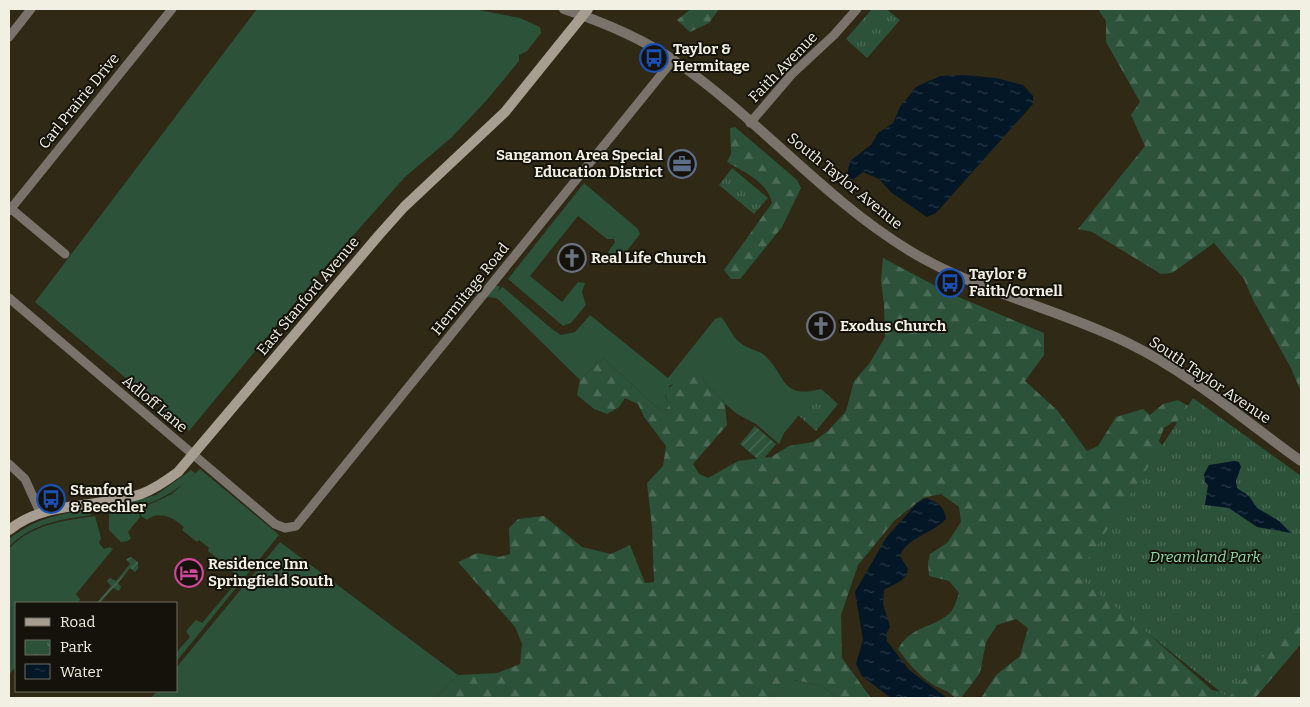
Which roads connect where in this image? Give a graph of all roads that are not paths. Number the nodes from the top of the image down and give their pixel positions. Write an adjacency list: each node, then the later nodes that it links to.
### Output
1 (32, 9): 6 (street)
2 (172, 9): 9 (street, Carl Prairie Drive)
3 (564, 9): 5 (street, South Taylor Avenue)
4 (857, 9): 8 (street, Faith Avenue)
5 (586, 12): 7 (street, South Taylor Avenue); 12 (main road, East Stanford Avenue)
6 (9, 37)
7 (673, 60): 8 (street, South Taylor Avenue); 16 (street, Hermitage Road)
8 (750, 123): 13 (street, South Taylor Avenue)
9 (9, 209): 10 (street)
10 (66, 254)
11 (9, 298): 12 (street, Adloff Lane)
12 (194, 454): 15 (main road, East Stanford Avenue); 16 (street, Adloff Lane)
13 (1301, 461)
14 (9, 464): 15 (street)
15 (40, 512): 17 (main road, East Stanford Avenue)
16 (285, 528)
17 (9, 530)

